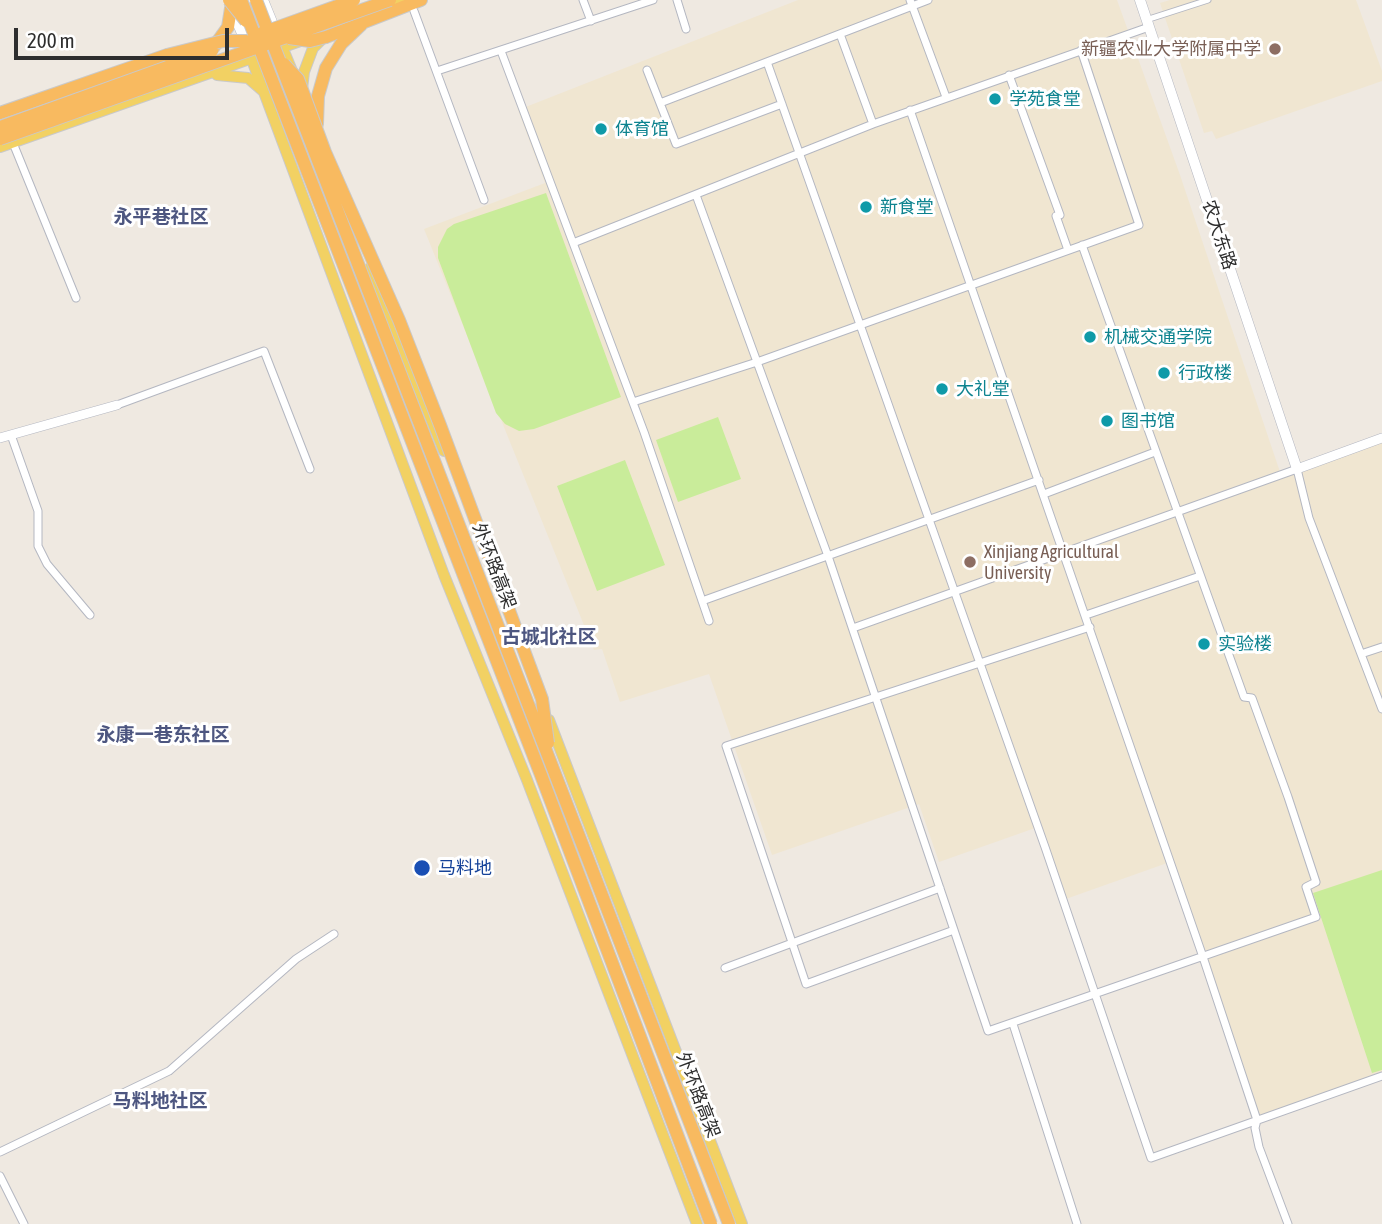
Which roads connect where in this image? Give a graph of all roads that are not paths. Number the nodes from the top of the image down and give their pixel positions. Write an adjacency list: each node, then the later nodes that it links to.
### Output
1 (256, 0): 82 (highway, 外环路高架, bridge)
2 (263, 0): 18 (main road)
3 (355, 0): 18 (main road); 42 (highway, bridge)
4 (390, 0): 43 (highway, bridge)
5 (403, 0): 19 (main road)
6 (583, 0): 15 (street)
7 (653, 0): 15 (street)
8 (677, 0): 20 (street)
9 (928, 0): 13 (street)
10 (1140, 0): 16 (main road, 农大东路)
11 (1208, 0): 16 (street)
12 (232, 2): 17 (highway, bridge); 22 (main road); 24 (highway); 95 (highway, 外环路高架, bridge)
13 (911, 3): 21 (street); 35 (street)
14 (418, 5): 17 (highway); 30 (street)
15 (591, 21): 26 (street)
16 (1148, 23): 25 (street); 62 (main road, 农大东路)
17 (361, 25): 40 (highway)
18 (274, 27): 22 (main road); 23 (main road)
19 (332, 29): 23 (main road); 34 (main road)
20 (686, 29)
21 (839, 34): 28 (street); 41 (street)
22 (244, 38): 24 (main road); 27 (main road)
23 (283, 48): 27 (main road); 34 (main road)
24 (212, 49): 42 (main road)
25 (1082, 50): 32 (street); 49 (street)
26 (501, 51): 30 (street); 48 (street)
27 (252, 60): 31 (main road); 33 (main road)
28 (766, 62): 36 (street); 37 (street)
29 (647, 69): 36 (street)
30 (437, 71): 47 (street)
31 (208, 75): 33 (main road); 43 (main road)
32 (1009, 75): 35 (street); 50 (street)
33 (263, 91): 95 (main road)
34 (302, 96): 98 (main road)
35 (946, 97): 38 (street)
36 (660, 103): 37 (street)
37 (782, 104): 45 (street)
38 (910, 110): 41 (street); 51 (street)
39 (0, 113): 40 (highway, bridge)
40 (317, 124): 82 (highway, bridge)
41 (873, 124): 45 (street)
42 (0, 125)
43 (6, 141): 44 (main road); 52 (street)
44 (0, 147)
45 (800, 153): 46 (street); 53 (street)
46 (696, 195): 48 (street); 54 (street)
47 (484, 201)
48 (573, 243): 55 (street)
49 (1082, 245): 50 (street); 60 (street)
50 (1068, 250): 51 (street)
51 (971, 285): 53 (street); 63 (street)
52 (76, 298)
53 (860, 325): 54 (street); 66 (street)
54 (757, 362): 55 (street); 68 (street)
55 (633, 402): 71 (street)
56 (117, 405): 57 (street); 61 (street)
57 (10, 435): 58 (street); 72 (street)
58 (0, 438)
59 (1382, 438): 62 (street)
60 (1155, 452): 64 (street); 65 (street)
61 (310, 469)
62 (1297, 469): 65 (street); 78 (street)
63 (1039, 480): 64 (street); 66 (street)
64 (1044, 494): 67 (street)
65 (1177, 512): 67 (street); 69 (street)
66 (929, 520): 68 (street); 70 (street)
67 (1064, 552): 70 (street); 73 (street)
68 (828, 556): 71 (street); 76 (street)
69 (1200, 576): 73 (street); 87 (street)
70 (954, 591): 76 (street); 79 (street)
71 (702, 601): 74 (street)
72 (90, 615)
73 (1086, 615): 75 (street)
74 (709, 621)
75 (1090, 627): 79 (street); 87 (street)
76 (853, 628): 80 (street)
77 (1382, 647): 78 (street)
78 (1361, 654): 81 (street)
79 (978, 662): 80 (street); 89 (street)
80 (875, 696): 83 (street); 86 (street)
81 (1382, 709)
82 (550, 762): 97 (highway, 外环路高架, bridge)
83 (940, 888): 84 (street); 86 (street)
84 (954, 930): 86 (street); 90 (street)
85 (334, 934): 93 (street)
86 (792, 942): 88 (street)
87 (1203, 957): 89 (street); 92 (street)
88 (725, 968)
89 (1096, 994): 90 (street); 92 (street)
90 (1013, 1024): 99 (street)
91 (1382, 1076): 92 (street)
92 (1257, 1120): 100 (street)
93 (0, 1153)
94 (0, 1176): 96 (street)
95 (706, 1222)
96 (24, 1224)
97 (729, 1224)
98 (741, 1224)
99 (1077, 1224)
100 (1288, 1224)

